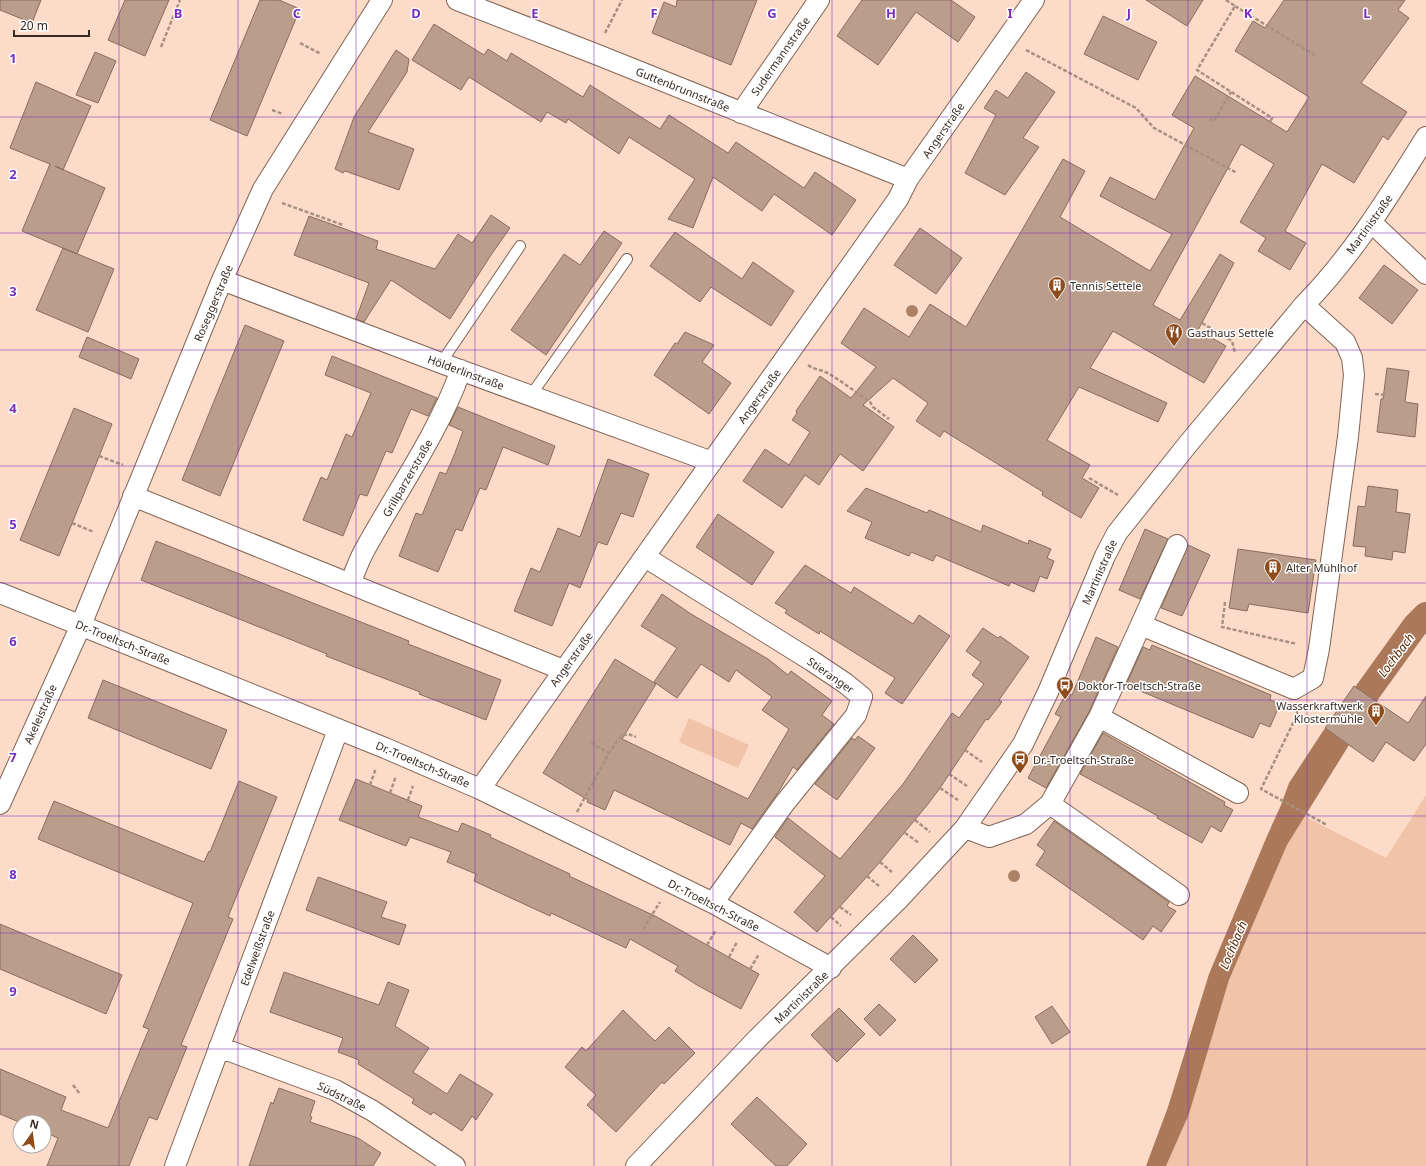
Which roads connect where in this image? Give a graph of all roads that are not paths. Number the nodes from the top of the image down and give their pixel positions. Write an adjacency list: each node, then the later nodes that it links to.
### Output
1 (382, 0): 12 (street, Roseggerstraße)
2 (457, 0): 5 (street, Guttenbrunnstraße)
3 (819, 0): 5 (street, Sudermannstraße)
4 (1034, 0): 7 (street, Angerstraße)
5 (741, 113): 7 (street, Guttenbrunnstraße)
6 (1426, 137): 8 (street, Martinistraße)
7 (908, 179): 17 (street, Angerstraße)
8 (1372, 223): 11 (street); 13 (street, Martinistraße)
9 (520, 246): 14 (lane)
10 (627, 259): 16 (lane)
11 (1426, 274)
12 (222, 280): 14 (street, Hölderlinstraße); 18 (street, Roseggerstraße)
13 (1304, 305): 24 (street); 32 (street, Martinistraße)
14 (441, 363): 15 (street, Hölderlinstraße)
15 (461, 370): 16 (street, Hölderlinstraße); 21 (street, Grillparzerstraße)
16 (531, 395): 17 (street, Hölderlinstraße)
17 (712, 462): 20 (street, Angerstraße)
18 (133, 496): 21 (street); 23 (street, Roseggerstraße)
19 (1177, 545): 24 (street)
20 (645, 557): 25 (street, Angerstraße); 34 (street, Stieranger)
21 (350, 584): 25 (street)
22 (0, 593): 23 (street, Dr.-Troeltsch-Straße)
23 (81, 625): 27 (street, Dr.-Troeltsch-Straße); 30 (street, Akeleistraße)
24 (1141, 625): 26 (street)
25 (563, 670): 28 (street, Angerstraße)
26 (1099, 717): 29 (street); 31 (street)
27 (338, 730): 28 (street, Dr.-Troeltsch-Straße); 36 (street, Edelweißstraße)
28 (480, 789): 34 (street, Dr.-Troeltsch-Straße)
29 (1238, 793)
30 (0, 804)
31 (1050, 804): 32 (street); 33 (street)
32 (965, 828): 35 (street, Martinistraße)
33 (1179, 895)
34 (713, 903): 35 (street, Dr.-Troeltsch-Straße)
35 (831, 968): 39 (street, Martinistraße)
36 (219, 1047): 37 (street, Edelweißstraße); 38 (street, Südstraße)
37 (174, 1166)
38 (455, 1166)
39 (636, 1166)

